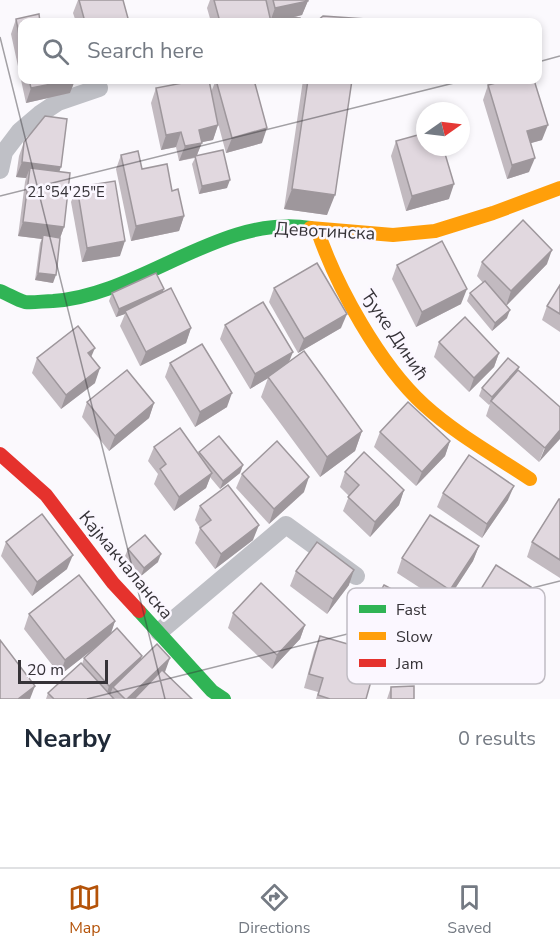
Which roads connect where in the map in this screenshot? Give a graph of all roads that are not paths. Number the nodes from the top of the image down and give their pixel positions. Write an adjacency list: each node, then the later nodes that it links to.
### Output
1 (99, 88): 2 (lane)
2 (0, 170)
3 (557, 194): 4 (street, Девотинска)
4 (317, 229): 5 (street, Девотинска); 7 (street, Ђуке Динић)
5 (0, 291)
6 (0, 454): 9 (street, Кајмакчаланска)
7 (530, 479)
8 (356, 576): 9 (lane)
9 (159, 632): 10 (street, Кајмакчаланска)
10 (224, 699)

